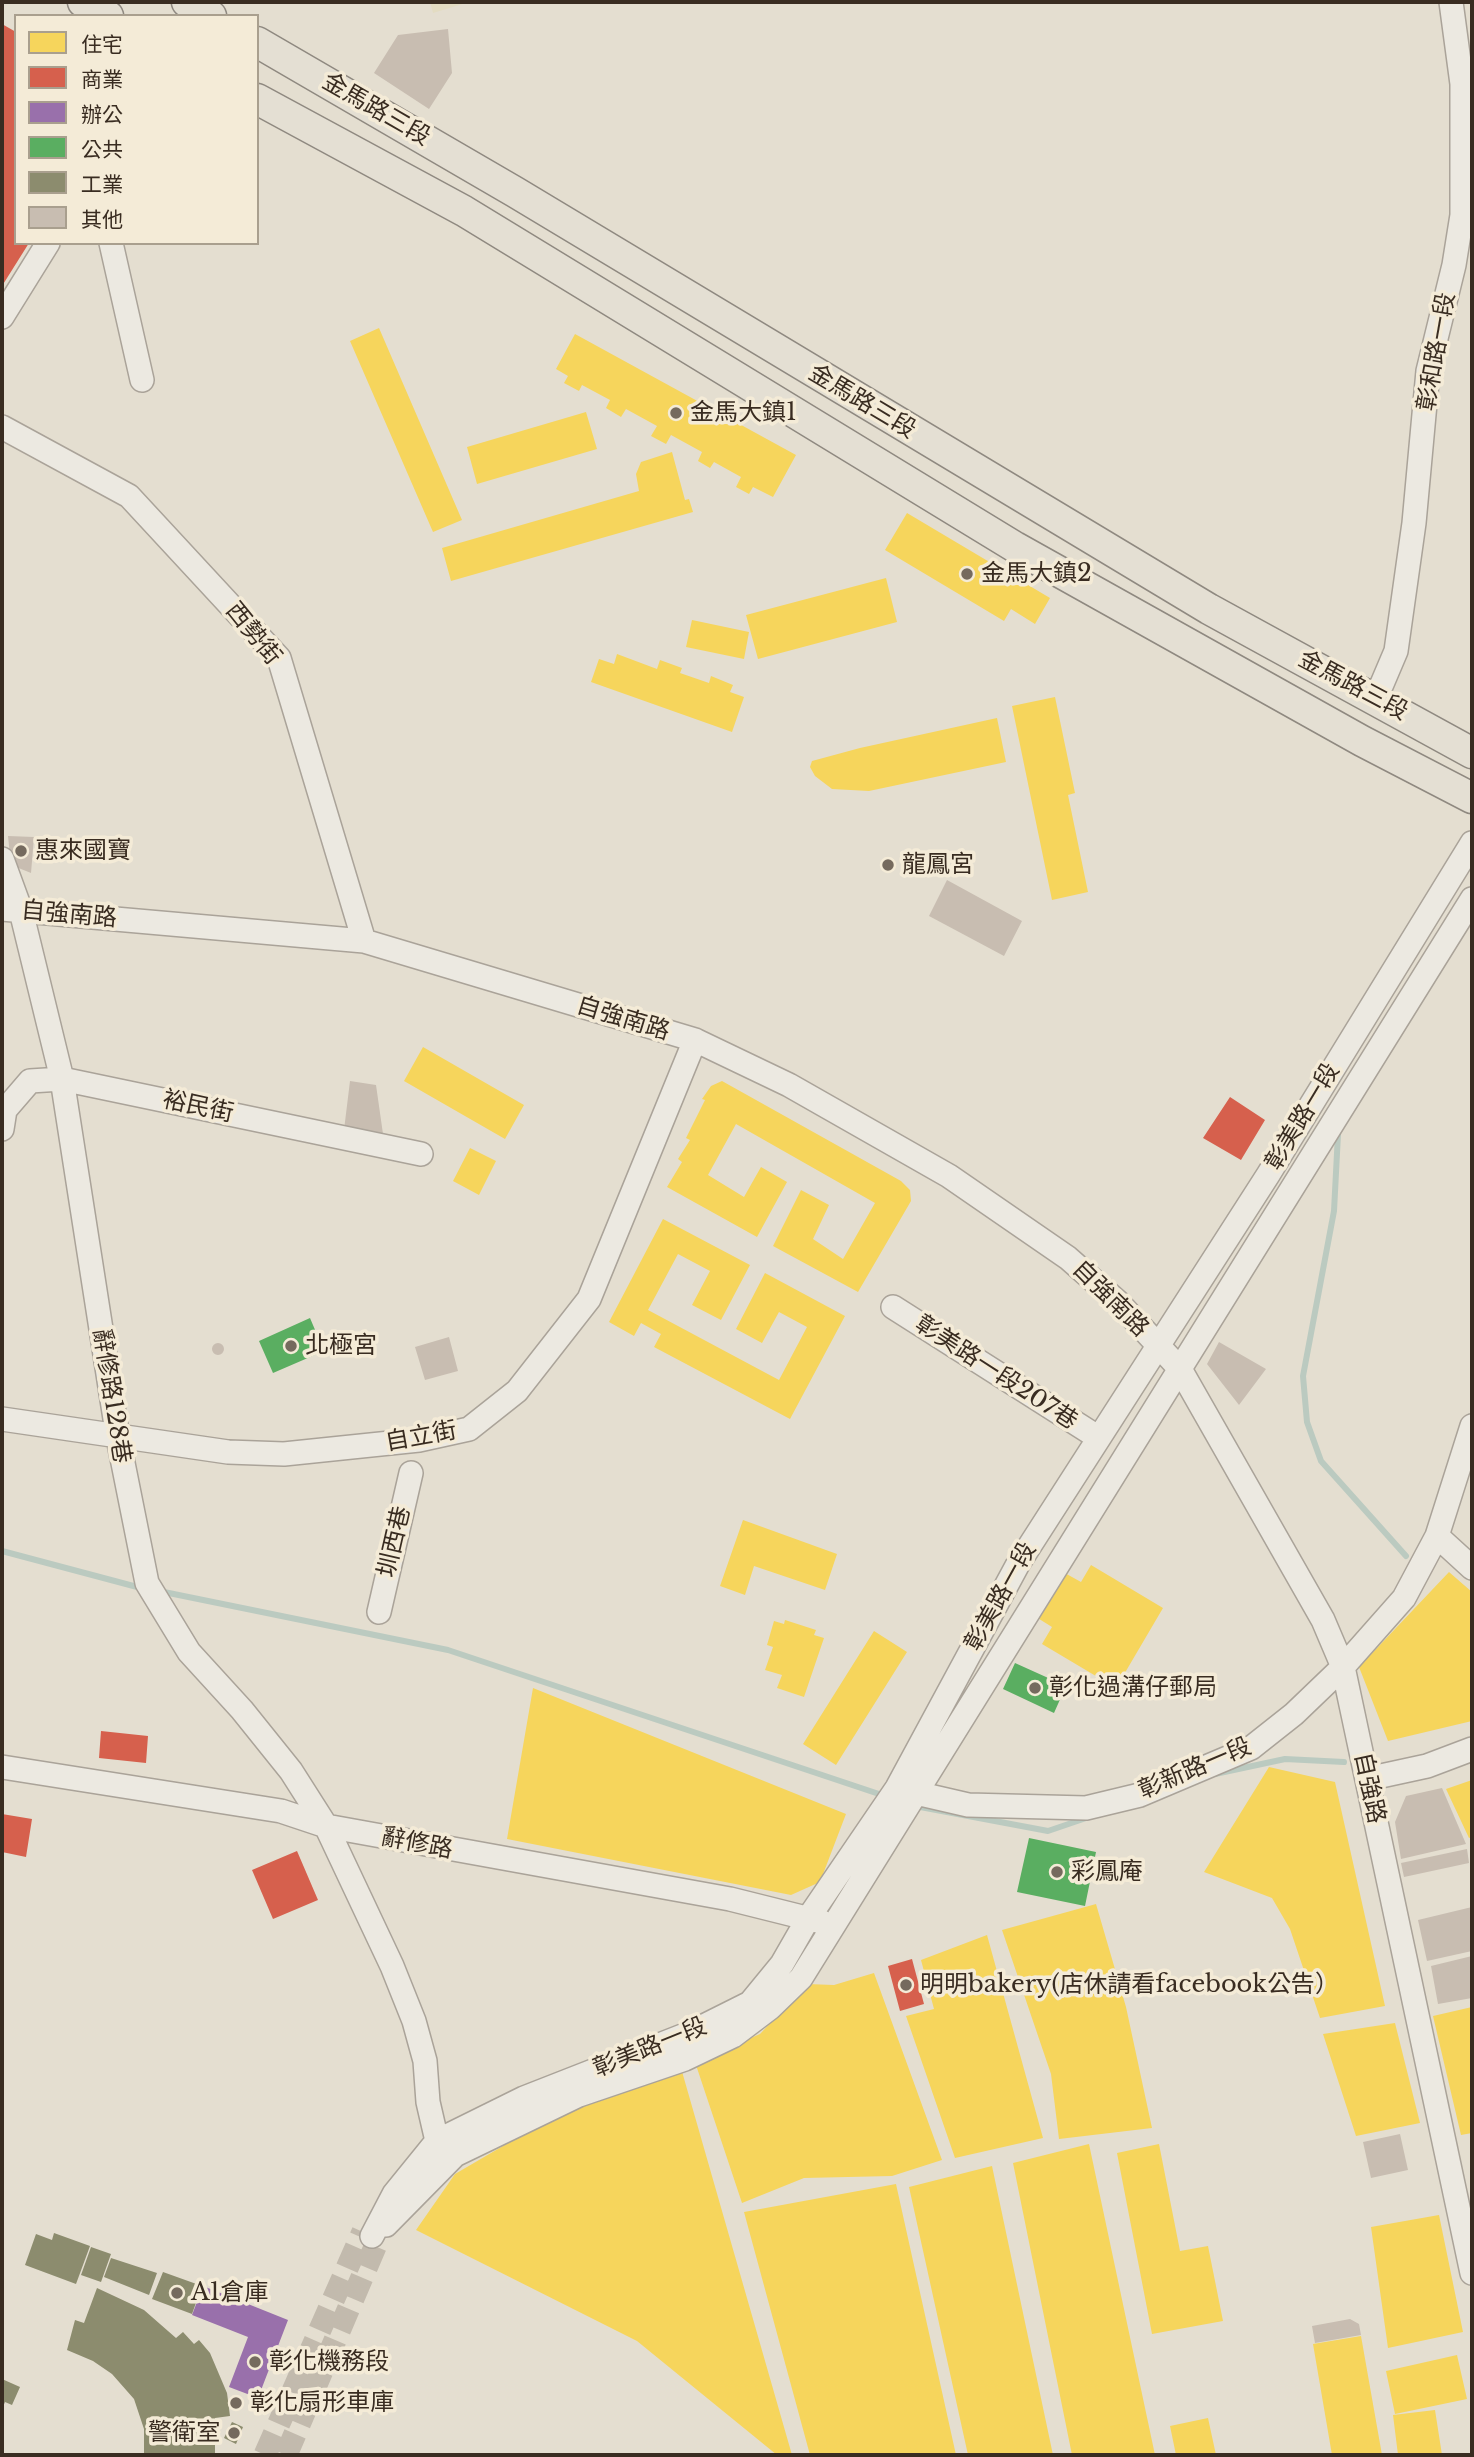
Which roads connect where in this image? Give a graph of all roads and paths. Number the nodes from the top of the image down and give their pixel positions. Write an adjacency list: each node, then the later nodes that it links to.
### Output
1 (83, 2): 3 (main road)
2 (1451, 2): 11 (street, 彰和路一段)
3 (104, 14)
4 (259, 43): 11 (main road, 金馬路三段)
5 (259, 100): 13 (main road, 金馬路三段)
6 (47, 245): 8 (street)
7 (111, 245): 9 (street)
8 (2, 317)
9 (142, 380)
10 (2, 427): 18 (street, 西勢街)
11 (1376, 698): 12 (main road, 金馬路三段)
12 (1472, 753)
13 (1472, 798)
14 (1472, 843): 24 (street, 彰美路一段)
15 (2, 859): 17 (street, 辭修路128巷)
16 (1472, 899): 25 (street, 彰美路一段)
17 (11, 910): 18 (street, 自強南路); 20 (street, 辭修路128巷)
18 (364, 942): 19 (street, 自強南路)
19 (695, 1040): 24 (street, 自強南路); 28 (street, 自立街)
20 (62, 1079): 21 (street, 裕民街); 22 (street, 裕民街); 28 (street, 辭修路128巷)
21 (2, 1129)
22 (421, 1153)
23 (892, 1307): 29 (street, 彰美路一段207巷)
24 (1158, 1347): 25 (street, 自強路); 29 (street, 彰美路一段)
25 (1180, 1369): 34 (street, 自強路); 38 (street, 彰美路一段)
26 (2, 1419): 28 (street, 自立街)
27 (1472, 1426): 31 (street, 彰新路一段)
28 (118, 1438): 39 (street, 辭修路128巷)
29 (1099, 1438): 38 (street, 彰美路一段)
30 (411, 1473): 33 (street, 圳西巷)
31 (1437, 1536): 32 (street); 34 (street, 彰新路一段)
32 (1472, 1568)
33 (379, 1612)
34 (1343, 1667): 37 (street, 自強路); 38 (street, 彰新路一段)
35 (1472, 1749): 37 (street)
36 (2, 1767): 39 (street, 辭修路)
37 (1367, 1779): 46 (street, 自強路)
38 (907, 1791): 40 (street, 彰美路一段); 41 (street, 彰美路一段)
39 (326, 1826): 40 (street, 辭修路); 42 (street, 辭修路128巷)
40 (809, 1917): 41 (street, 辭修路); 42 (street, 彰美路一段)
41 (832, 1925): 43 (street, 彰美路一段)
42 (437, 2141): 43 (street); 44 (street, 彰美路一段)
43 (455, 2155): 44 (street, 彰美路一段)
44 (400, 2199): 45 (street, 彰美路一段)
45 (375, 2238)
46 (1472, 2273)

